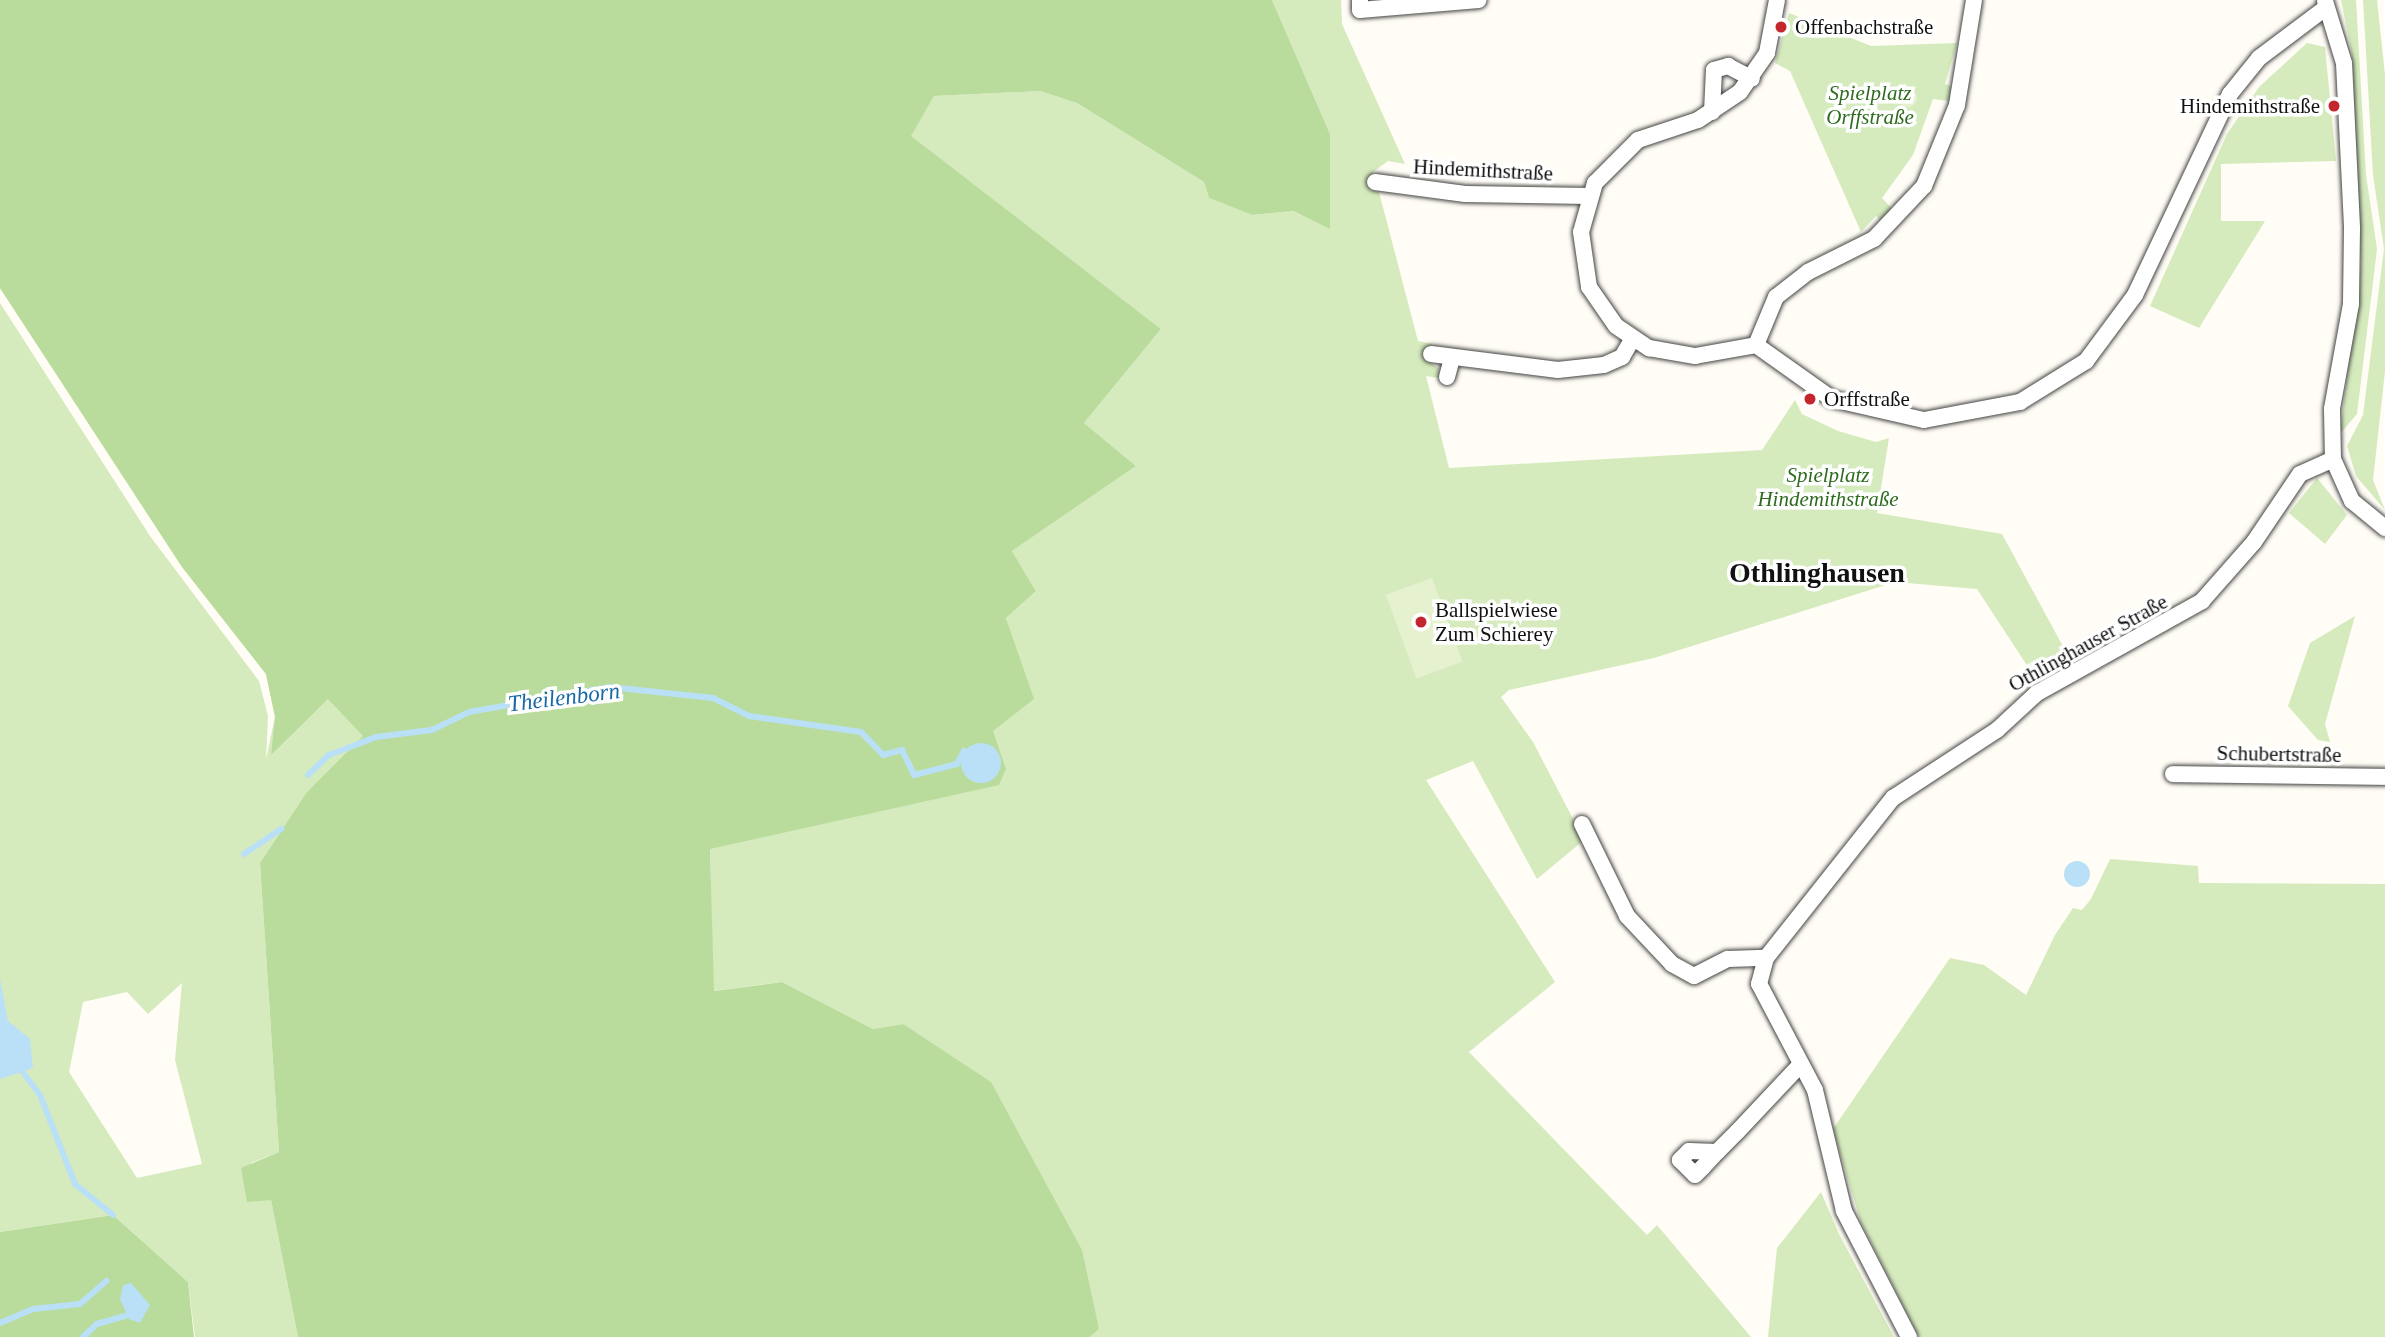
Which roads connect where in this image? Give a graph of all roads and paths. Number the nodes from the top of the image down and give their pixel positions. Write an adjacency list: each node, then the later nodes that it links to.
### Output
1 (1360, 0): 4 (street)
2 (1479, 0): 4 (street)
3 (1974, 0): 12 (street)
4 (1413, 4)
5 (2324, 5): 12 (street); 16 (street)
6 (1777, 6): 7 (street)
7 (1752, 79): 8 (street); 8 (street)
8 (1712, 112): 10 (street)
9 (1375, 182): 10 (street, Hindemithstraße)
10 (1589, 196): 11 (street)
11 (1632, 340): 12 (street); 14 (street)
12 (1756, 345)
13 (1430, 354): 14 (street)
14 (1452, 358): 15 (street)
15 (1447, 377)
16 (2333, 458): 17 (street); 21 (street, Othlinghauser Straße)
17 (2385, 528)
18 (2173, 774): 19 (street, Schubertstraße)
19 (2385, 777)
20 (1582, 824): 21 (street)
21 (1766, 958): 22 (street)
22 (1801, 1064): 23 (street); 24 (street)
23 (1717, 1152)
24 (1909, 1337)

